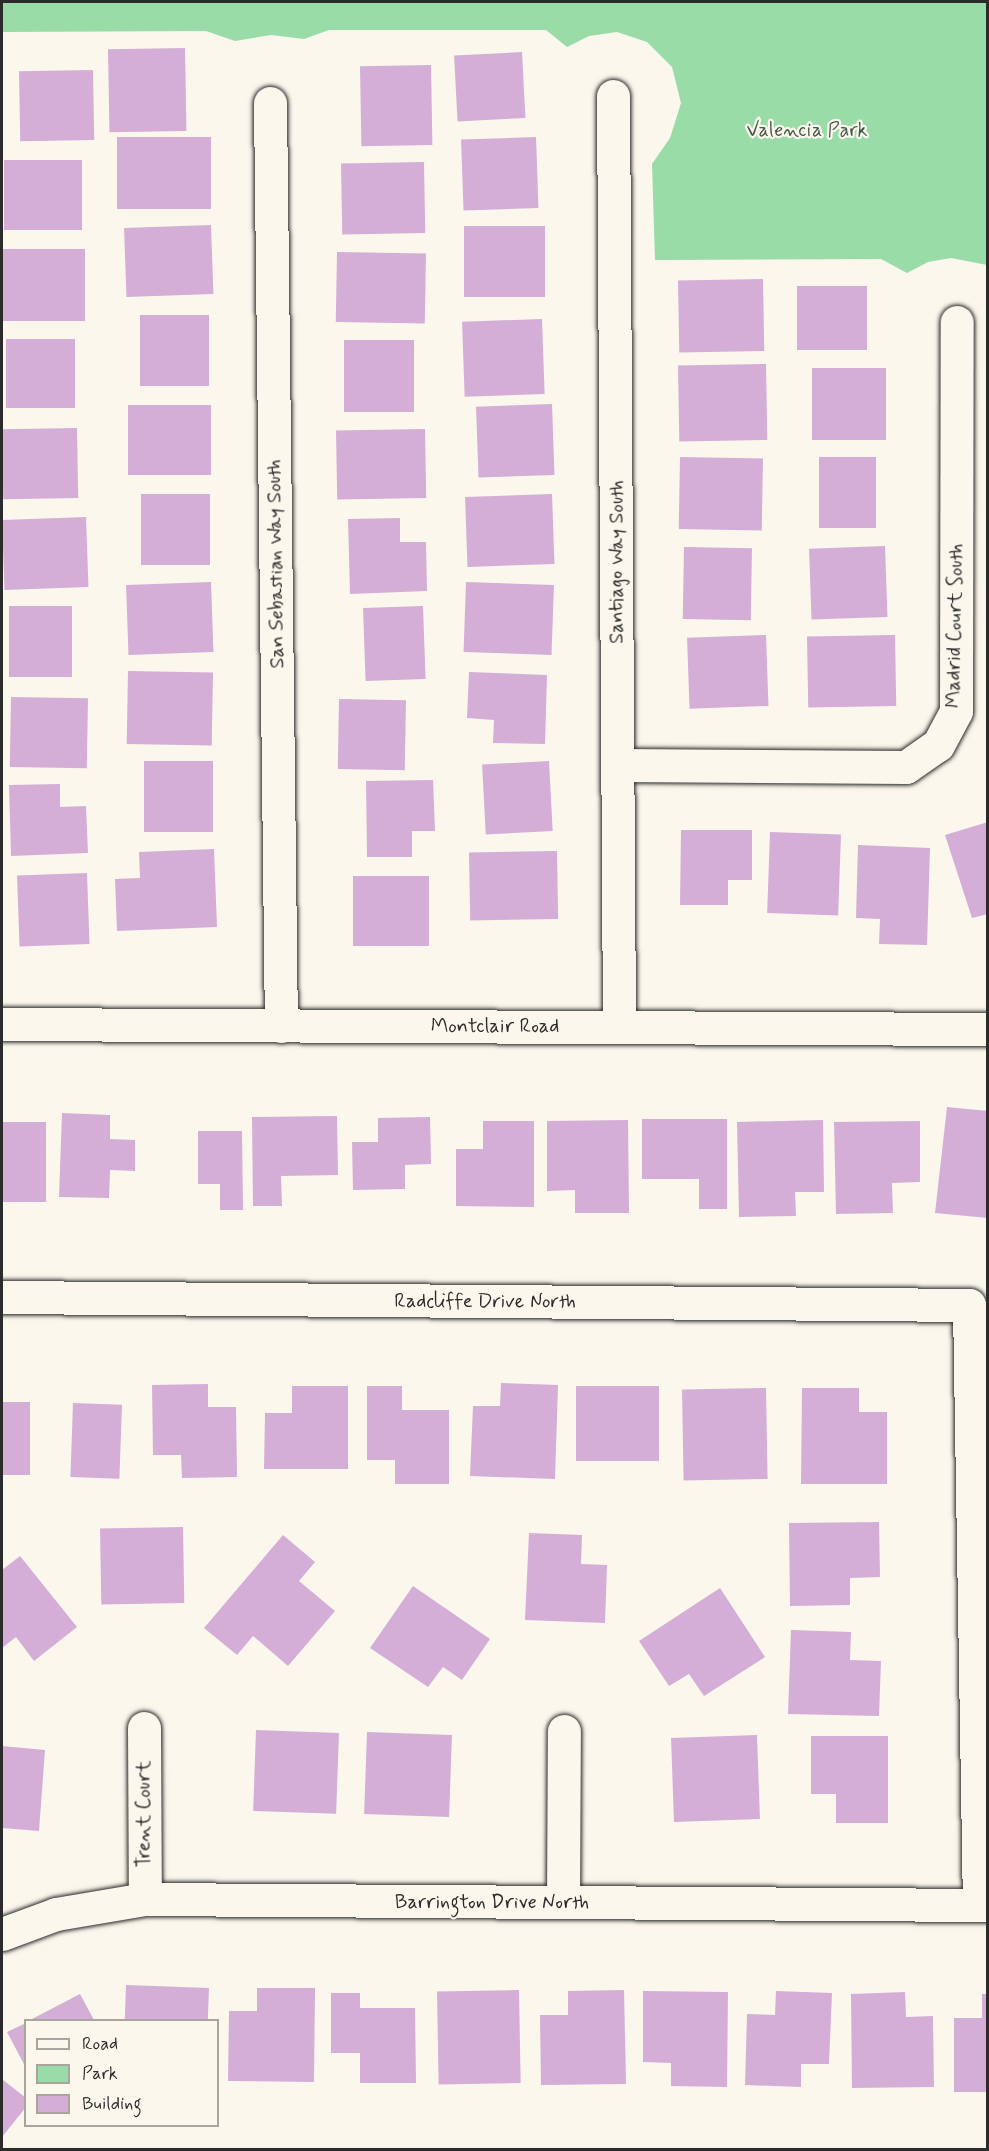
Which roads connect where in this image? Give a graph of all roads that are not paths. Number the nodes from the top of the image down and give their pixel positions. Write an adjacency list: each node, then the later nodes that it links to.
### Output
1 (613, 96): 4 (street, Santiago Way South)
2 (270, 103): 6 (street, San Sebastian Way South)
3 (957, 322): 4 (street, Madrid Court South)
4 (619, 765): 7 (street, Santiago Way South)
5 (2, 1024): 6 (street, Montclair Road)
6 (281, 1026): 7 (street, Montclair Road)
7 (619, 1027): 8 (street, Montclair Road)
8 (987, 1029)
9 (2, 1297): 14 (street, Radcliffe Drive North)
10 (144, 1728): 12 (street, Trent Court)
11 (564, 1731): 13 (street)
12 (145, 1899): 13 (street, Barrington Drive North); 15 (street, Barrington Drive North)
13 (563, 1902): 14 (street, Barrington Drive North)
14 (983, 1905)
15 (2, 1935)

